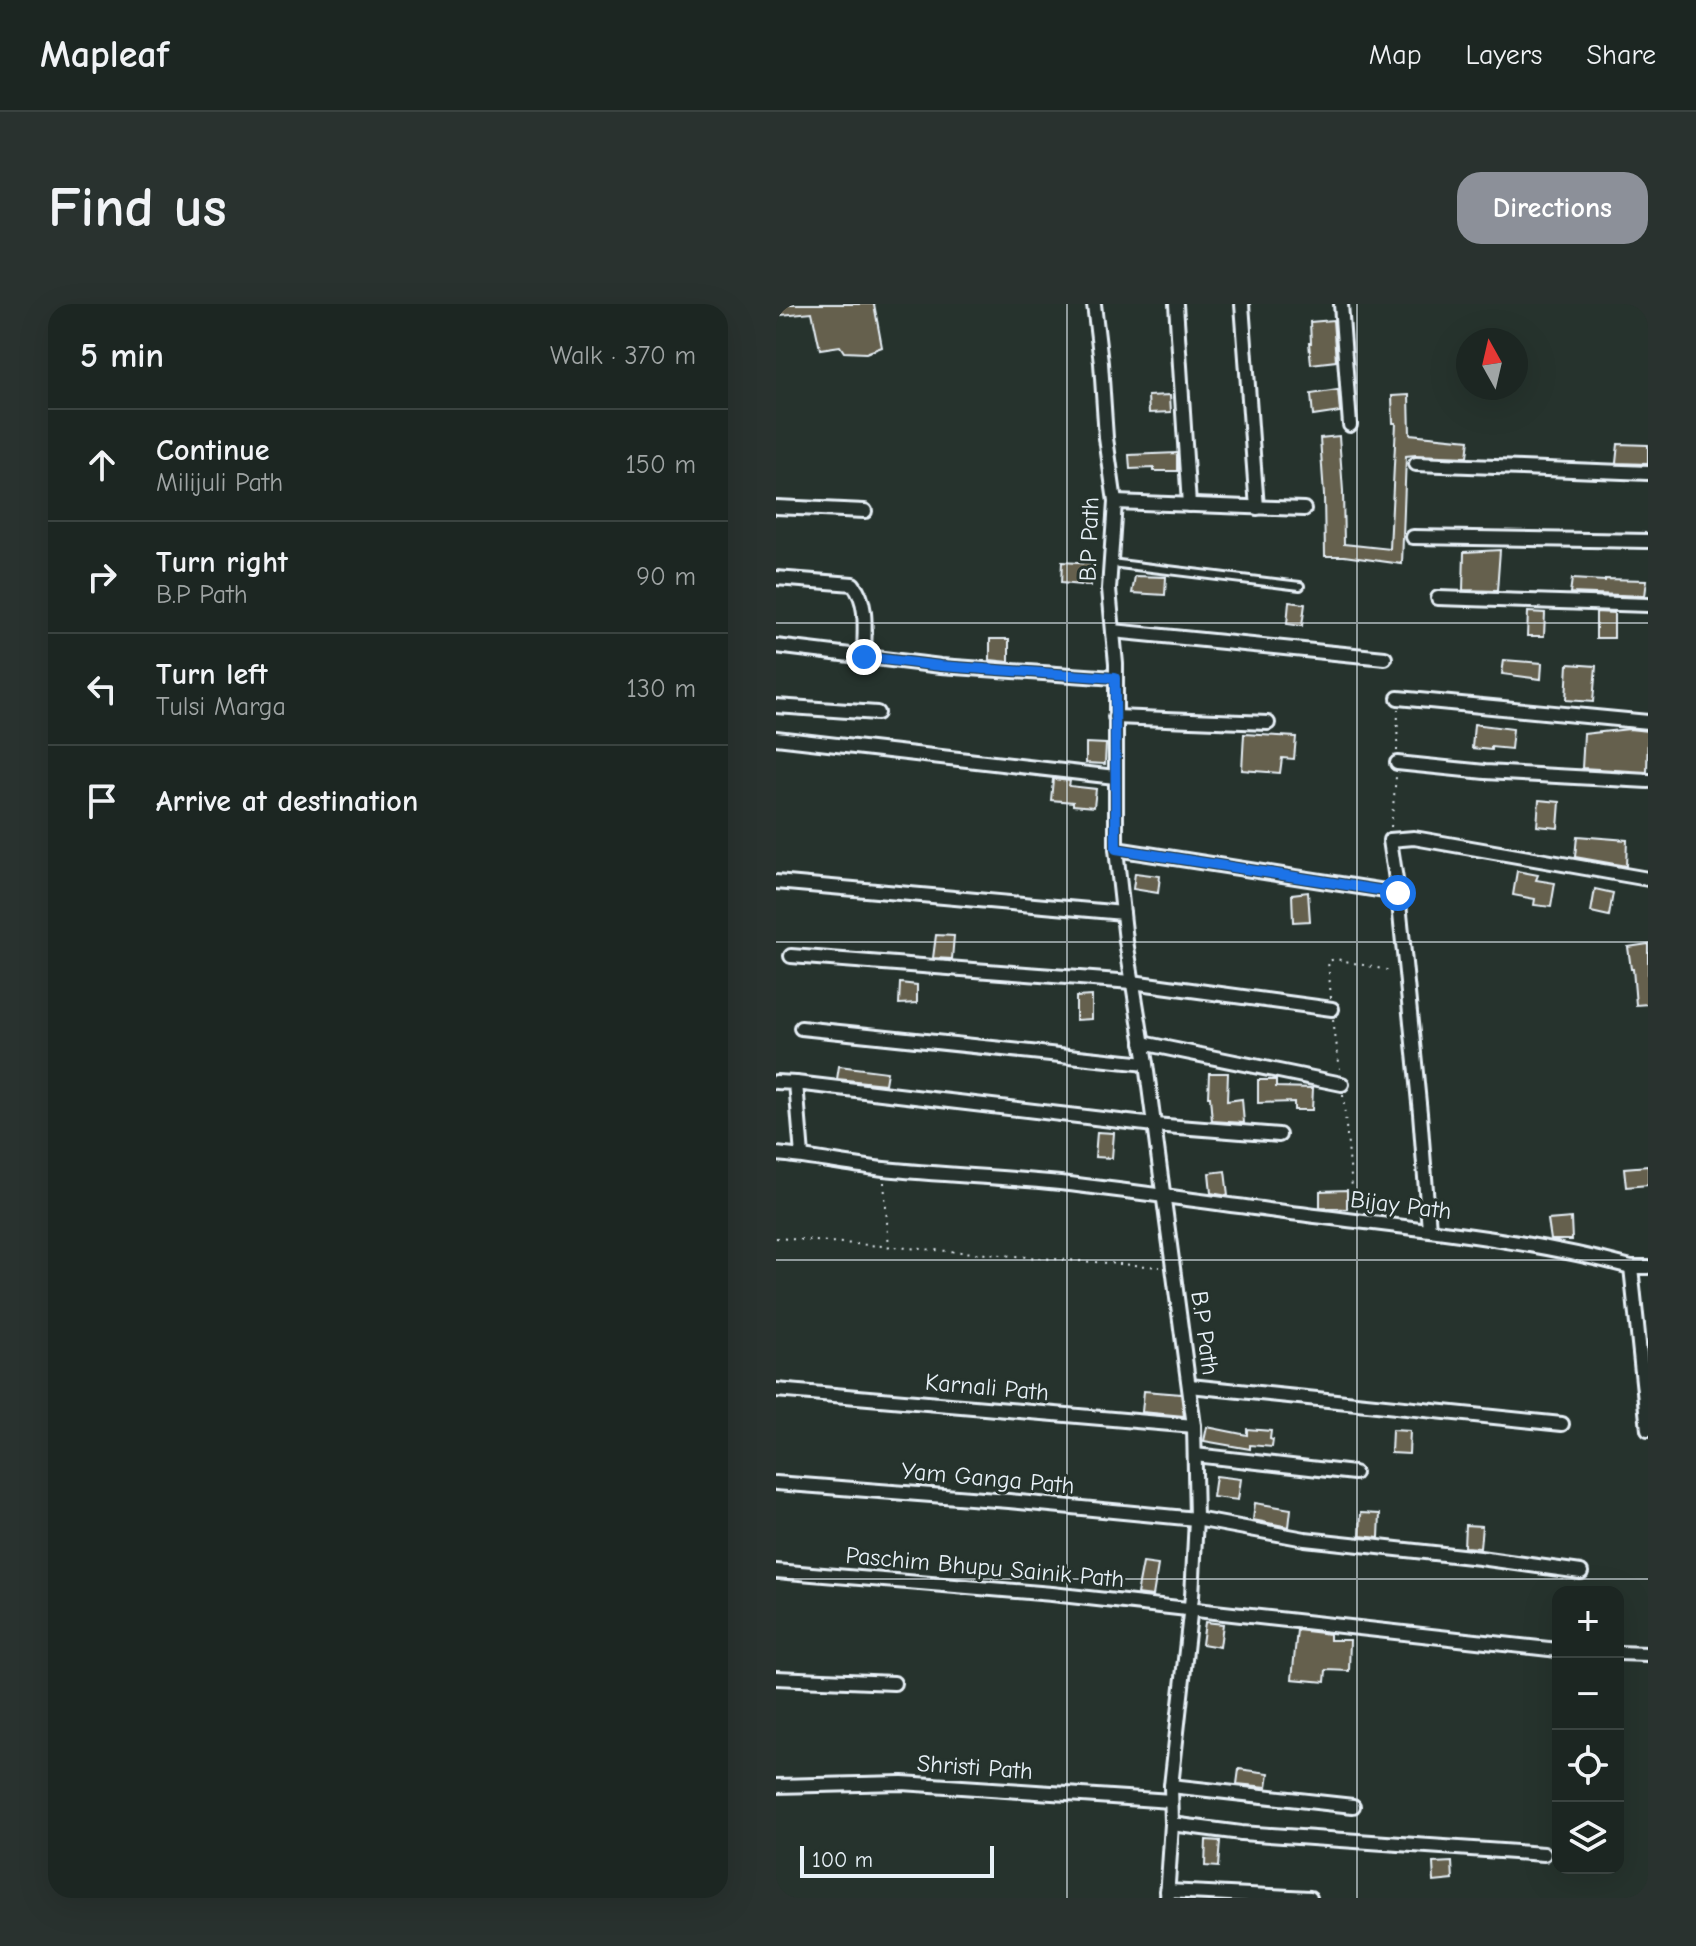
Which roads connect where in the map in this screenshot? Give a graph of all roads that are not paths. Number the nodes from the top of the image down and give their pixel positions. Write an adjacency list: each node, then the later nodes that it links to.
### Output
1 (1094, 304): 8 (street, B.P Path)
2 (1176, 304): 9 (street)
3 (1242, 304): 11 (street)
4 (1341, 304): 5 (street)
5 (1350, 425)
6 (1416, 464): 7 (street)
7 (1648, 473)
8 (1115, 502): 9 (street); 16 (street, B.P Path)
9 (1189, 505): 11 (street)
10 (776, 507): 13 (street)
11 (1257, 508): 12 (street)
12 (1304, 509)
13 (865, 511)
14 (1413, 537): 15 (street)
15 (1648, 541)
16 (1111, 563): 18 (lane); 21 (street, B.P Path)
17 (776, 578): 23 (street)
18 (1300, 586)
19 (1438, 598): 20 (street)
20 (1648, 605)
21 (1113, 631): 24 (street); 25 (street, B.P Path)
22 (776, 646): 23 (street)
23 (864, 657): 25 (street)
24 (1385, 658)
25 (1115, 678): 29 (street, B.P Path)
26 (1398, 698): 30 (street)
27 (776, 706): 28 (street)
28 (877, 713)
29 (1115, 717): 31 (street); 34 (street, B.P Path)
30 (1648, 722)
31 (1268, 723)
32 (776, 738): 34 (street)
33 (1397, 763): 35 (street)
34 (1115, 777): 36 (street, B.P Path)
35 (1648, 781)
36 (1116, 849): 39 (street); 40 (street, B.P Path)
37 (1648, 879): 39 (street)
38 (776, 882): 40 (street)
39 (1398, 893): 55 (street)
40 (1123, 913): 42 (street, B.P Path)
41 (791, 956): 42 (street)
42 (1132, 982): 43 (street); 45 (street, B.P Path)
43 (1332, 1009)
44 (801, 1028): 46 (street)
45 (1142, 1043): 46 (street, B.P Path); 49 (street)
46 (1146, 1064): 50 (street, B.P Path)
47 (776, 1082): 48 (street)
48 (796, 1083): 50 (street); 53 (street)
49 (1342, 1084)
50 (1154, 1125): 51 (street); 54 (street, B.P Path)
51 (1279, 1135)
52 (776, 1154): 53 (street, Bijay Path)
53 (802, 1156): 54 (street, Bijay Path)
54 (1164, 1195): 55 (street, Bijay Path); 60 (street, B.P Path)
55 (1429, 1229): 56 (street, Bijay Path)
56 (1631, 1267): 57 (street, Bijay Path); 58 (street)
57 (1648, 1267)
58 (1642, 1319): 59 (street)
59 (1645, 1378): 64 (street)
60 (1190, 1386): 62 (street); 63 (street, B.P Path)
61 (776, 1390): 63 (street, Karnali Path)
62 (1562, 1424)
63 (1194, 1426): 65 (street, B.P Path)
64 (1648, 1430)
65 (1195, 1455): 66 (street); 68 (street, B.P Path)
66 (1354, 1473)
67 (776, 1483): 68 (street, Yam Ganga Path)
68 (1196, 1519): 70 (street, Yam Ganga Path); 71 (street, B.P Path)
69 (776, 1571): 71 (street, Paschim Bhupu Sainik Path)
70 (1581, 1572)
71 (1190, 1609): 72 (street, Paschim Bhupu Sainik Path); 78 (street, B.P Path)
72 (1552, 1649)
73 (1624, 1653): 74 (street)
74 (1648, 1654)
75 (776, 1678): 76 (street)
76 (894, 1683)
77 (776, 1786): 79 (street, Shristi Path)
78 (1171, 1786): 79 (street, B.P Path); 80 (street)
79 (1171, 1801): 81 (street, B.P Path)
80 (1353, 1806)
81 (1172, 1824): 82 (street); 83 (street, B.P Path)
82 (1544, 1854)
83 (1167, 1894): 84 (street)
84 (1310, 1898)

